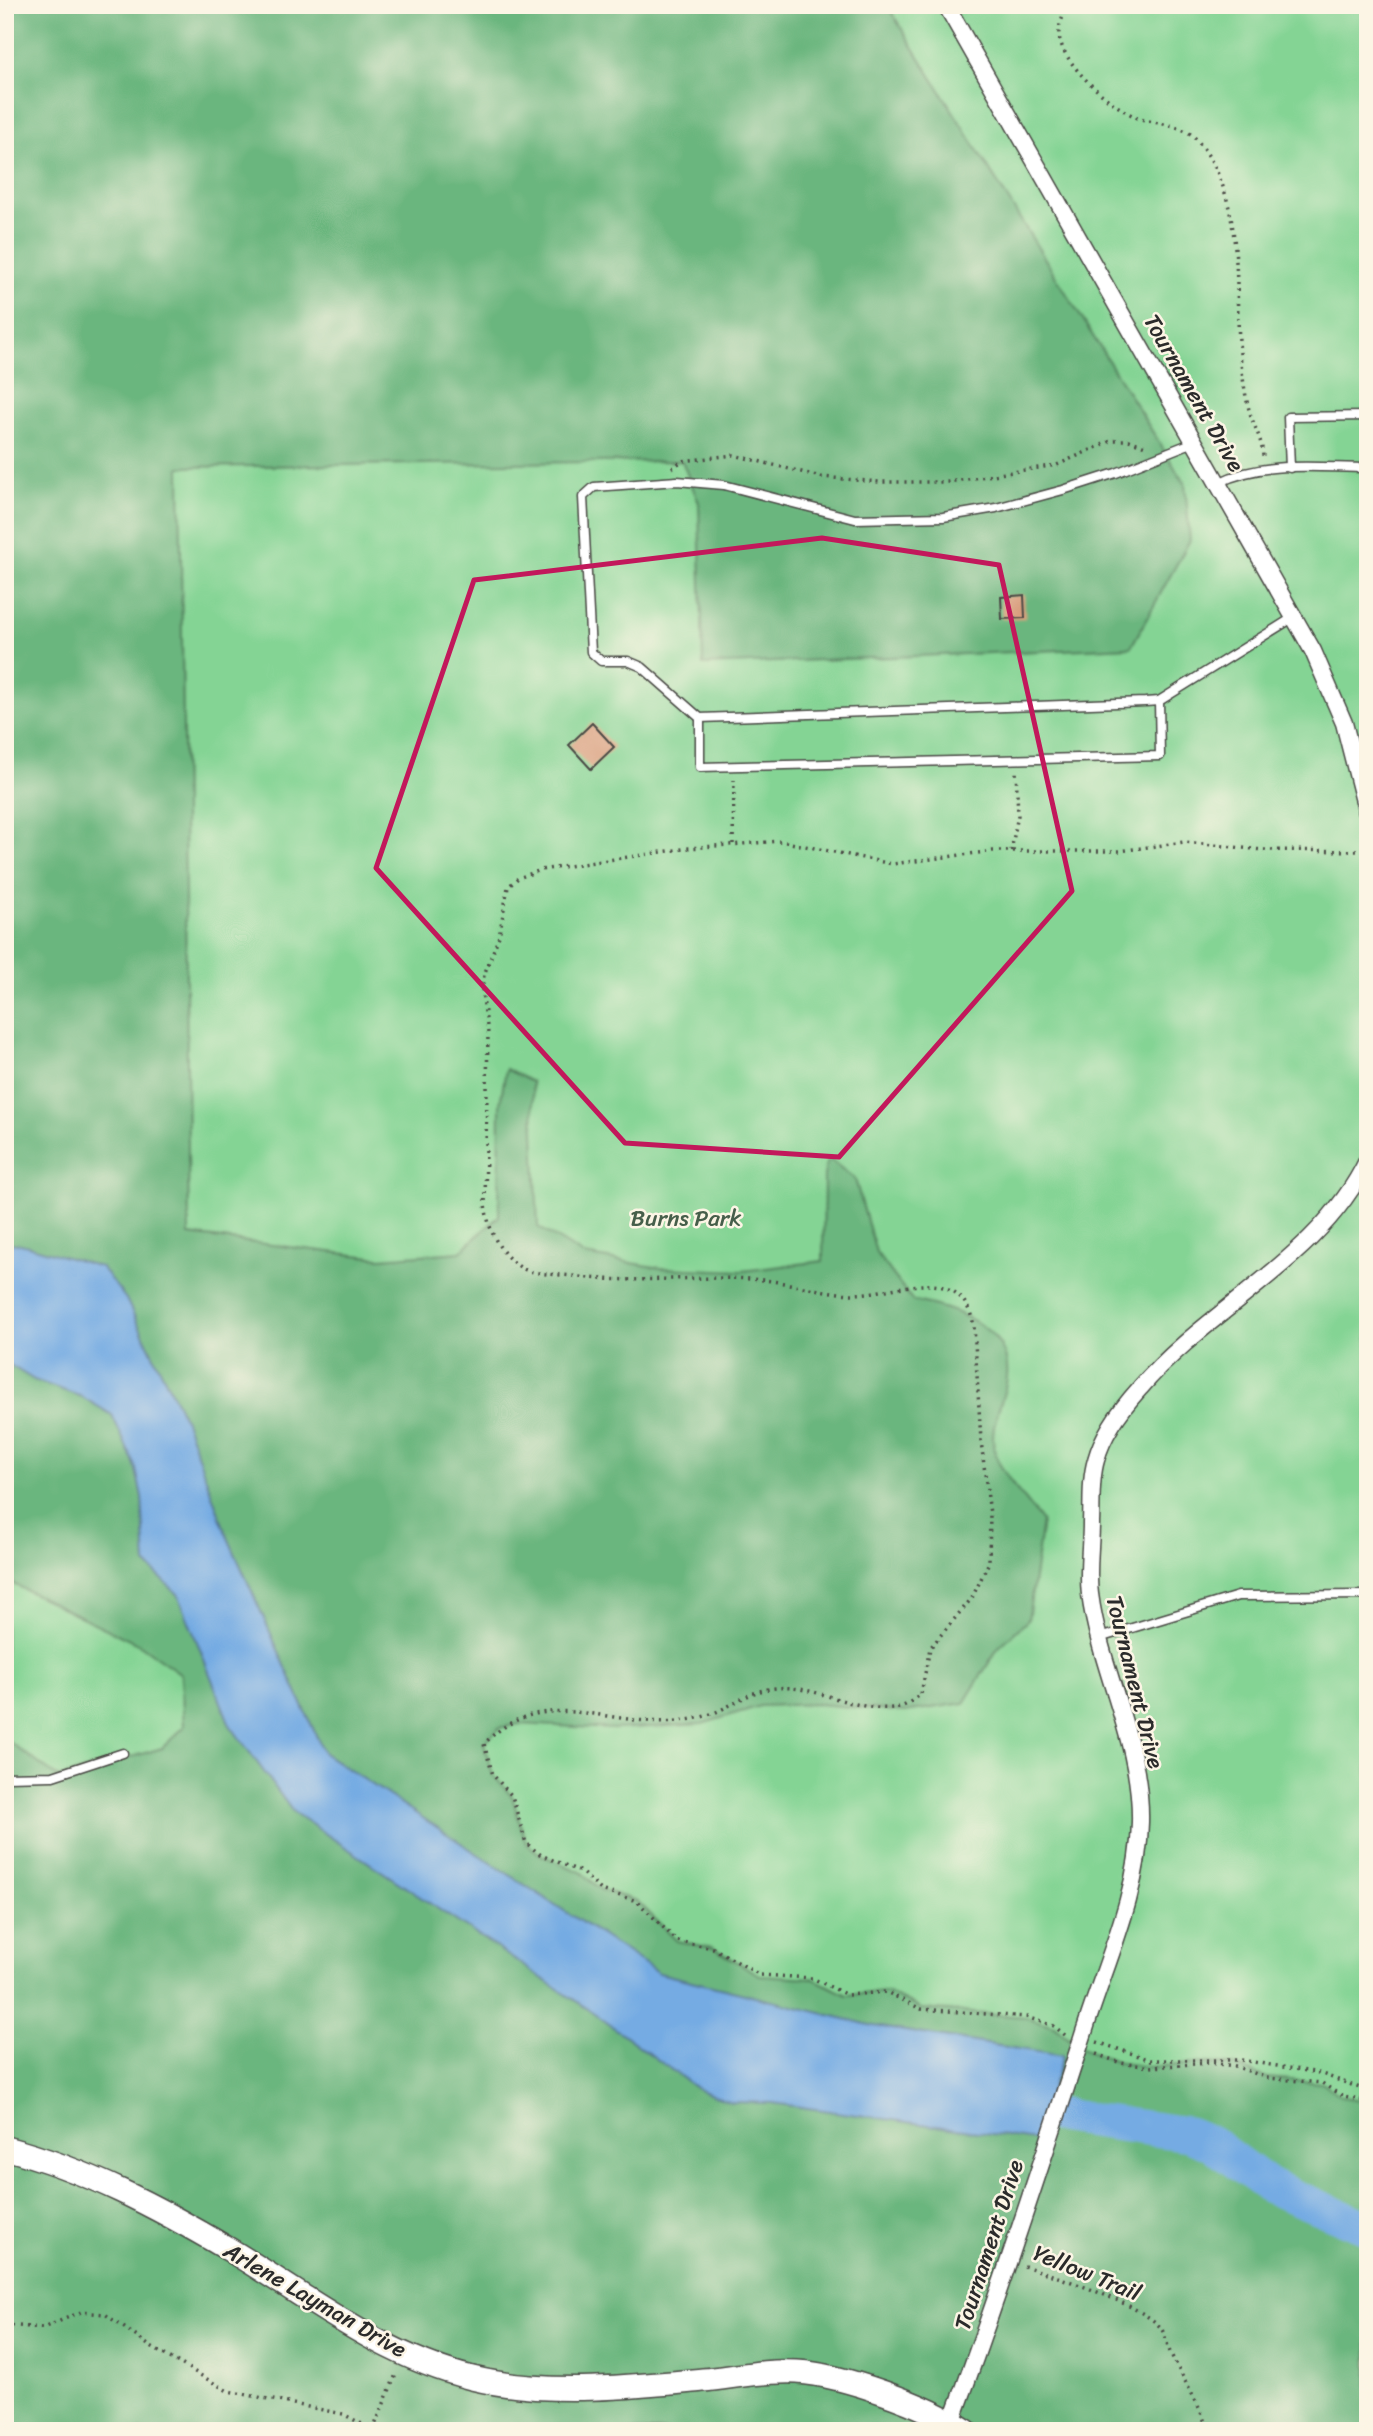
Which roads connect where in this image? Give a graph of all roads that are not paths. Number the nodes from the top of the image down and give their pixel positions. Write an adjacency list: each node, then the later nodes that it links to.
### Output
1 (947, 5): 3 (street, Tournament Drive)
2 (1368, 416): 4 (lane)
3 (1196, 441): 6 (street, Tournament Drive); 9 (lane)
4 (1290, 468): 5 (lane); 6 (lane)
5 (1368, 468)
6 (1219, 482): 7 (street, Tournament Drive)
7 (1294, 617): 8 (lane); 10 (street, Tournament Drive)
8 (1159, 701): 9 (lane); 9 (lane)
9 (700, 718)
10 (1368, 817)
11 (1368, 1159): 13 (street, Tournament Drive)
12 (1368, 1595): 13 (lane)
13 (1099, 1638): 17 (street, Tournament Drive)
14 (123, 1753): 15 (lane)
15 (5, 1777)
16 (5, 2148): 17 (street, Arlene Layman Drive)
17 (959, 2426)

